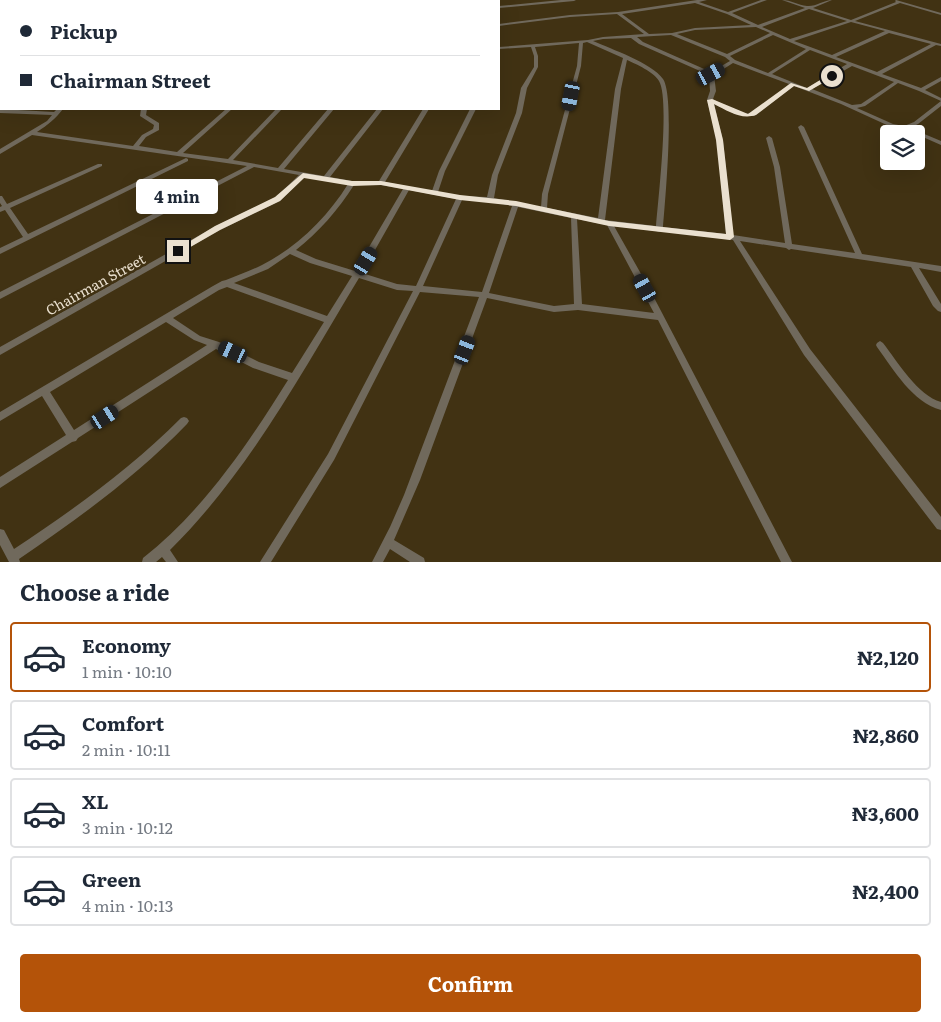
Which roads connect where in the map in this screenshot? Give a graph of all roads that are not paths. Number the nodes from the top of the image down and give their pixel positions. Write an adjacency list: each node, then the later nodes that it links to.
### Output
1 (398, 0): 2 (street)
2 (408, 0)
3 (574, 0): 14 (street)
4 (689, 0): 12 (street)
5 (705, 0): 12 (street)
6 (765, 0): 17 (street)
7 (784, 0): 15 (street)
8 (830, 0): 15 (street)
9 (893, 0): 11 (street)
10 (922, 0): 13 (street)
11 (900, 2): 13 (street); 19 (street)
12 (697, 3): 16 (street); 17 (street)
13 (917, 6): 18 (street)
14 (500, 7)
15 (811, 8): 19 (street); 21 (street)
16 (618, 13): 20 (street); 26 (street)
17 (728, 13): 21 (street)
18 (941, 14)
19 (851, 20): 22 (street); 27 (street)
20 (500, 25)
21 (760, 26): 23 (street); 24 (street)
22 (889, 31): 30 (street); 36 (street)
23 (774, 33): 27 (street); 35 (street)
24 (672, 34): 26 (street); 35 (street)
25 (632, 36): 26 (street); 29 (street); 40 (street)
26 (649, 36)
27 (790, 41): 34 (street)
28 (581, 42): 29 (street); 32 (street); 86 (street)
29 (588, 42): 37 (street)
30 (934, 44): 31 (street); 42 (street)
31 (941, 46)
32 (533, 47): 33 (street); 83 (street)
33 (500, 48)
34 (809, 49): 36 (street); 41 (street)
35 (727, 56): 38 (street)
36 (831, 57): 39 (street)
37 (625, 58): 88 (street); 89 (street)
38 (733, 62): 40 (street); 41 (street)
39 (851, 64): 42 (street); 46 (street)
40 (711, 74): 48 (street)
41 (769, 74): 45 (street)
42 (877, 74): 44 (street)
43 (941, 79): 47 (street)
44 (898, 81): 47 (street); 50 (street)
45 (793, 84): 46 (street); 48 (street)
46 (807, 90): 50 (street)
47 (921, 90): 49 (street)
48 (710, 100): 91 (street)
49 (941, 101): 61 (street)
50 (852, 107): 60 (street)
51 (144, 110): 67 (street)
52 (227, 110): 69 (street)
53 (278, 110): 71 (street)
54 (330, 110): 74 (street)
55 (379, 110): 76 (street)
56 (425, 110): 78 (street)
57 (472, 110): 80 (street)
58 (0, 111): 59 (street)
59 (59, 111): 63 (street)
60 (894, 125)
61 (912, 125)
62 (801, 127): 95 (street)
63 (32, 133): 67 (street); 68 (street)
64 (925, 136): 66 (street)
65 (769, 138): 92 (street)
66 (941, 143)
67 (135, 147): 69 (street)
68 (0, 152)
69 (179, 153): 71 (street)
70 (186, 160): 90 (street)
71 (230, 161): 73 (street)
72 (100, 165): 85 (street)
73 (254, 165): 74 (street); 102 (street)
74 (280, 170): 75 (street)
75 (303, 175): 76 (street); 110 (street, Chairman Street)
76 (325, 179): 77 (street)
77 (352, 183): 78 (street); 94 (street)
78 (381, 183): 79 (street)
79 (407, 188): 80 (street); 98 (street)
80 (435, 192): 82 (street)
81 (0, 198): 85 (street)
82 (460, 198): 83 (street); 100 (street)
83 (490, 200): 84 (street)
84 (516, 204): 86 (street); 101 (street)
85 (3, 209): 90 (street)
86 (544, 210): 87 (street)
87 (574, 216): 88 (street); 103 (street)
88 (605, 223): 89 (street); 106 (street)
89 (659, 230): 91 (street)
90 (27, 238): 93 (street)
91 (733, 239): 92 (street); 118 (street)
92 (789, 247): 95 (street)
93 (0, 251)
94 (290, 251): 98 (street); 99 (street)
95 (860, 257): 96 (street)
96 (913, 265): 97 (street); 104 (street)
97 (941, 269)
98 (358, 275): 100 (street); 107 (street)
99 (225, 284): 105 (street); 107 (street)
100 (418, 290): 101 (street); 125 (street)
101 (486, 295): 103 (street); 120 (street)
102 (0, 296)
103 (578, 307): 106 (street)
104 (941, 309)
105 (167, 318): 108 (street); 112 (street)
106 (659, 318): 128 (street)
107 (329, 320): 111 (street)
108 (216, 344): 111 (street); 116 (street)
109 (880, 345): 113 (street)
110 (0, 351)
111 (294, 378): 121 (street)
112 (44, 391): 114 (street); 116 (street)
113 (941, 406)
114 (0, 417)
115 (184, 421): 122 (street)
116 (73, 438): 117 (street)
117 (0, 483)
118 (941, 525)
119 (0, 534): 122 (street)
120 (388, 542): 126 (street); 127 (street)
121 (163, 550): 123 (street); 124 (street)
122 (14, 559)
123 (147, 562)
124 (173, 562)
125 (264, 562)
126 (376, 562)
127 (420, 562)
128 (787, 562)

